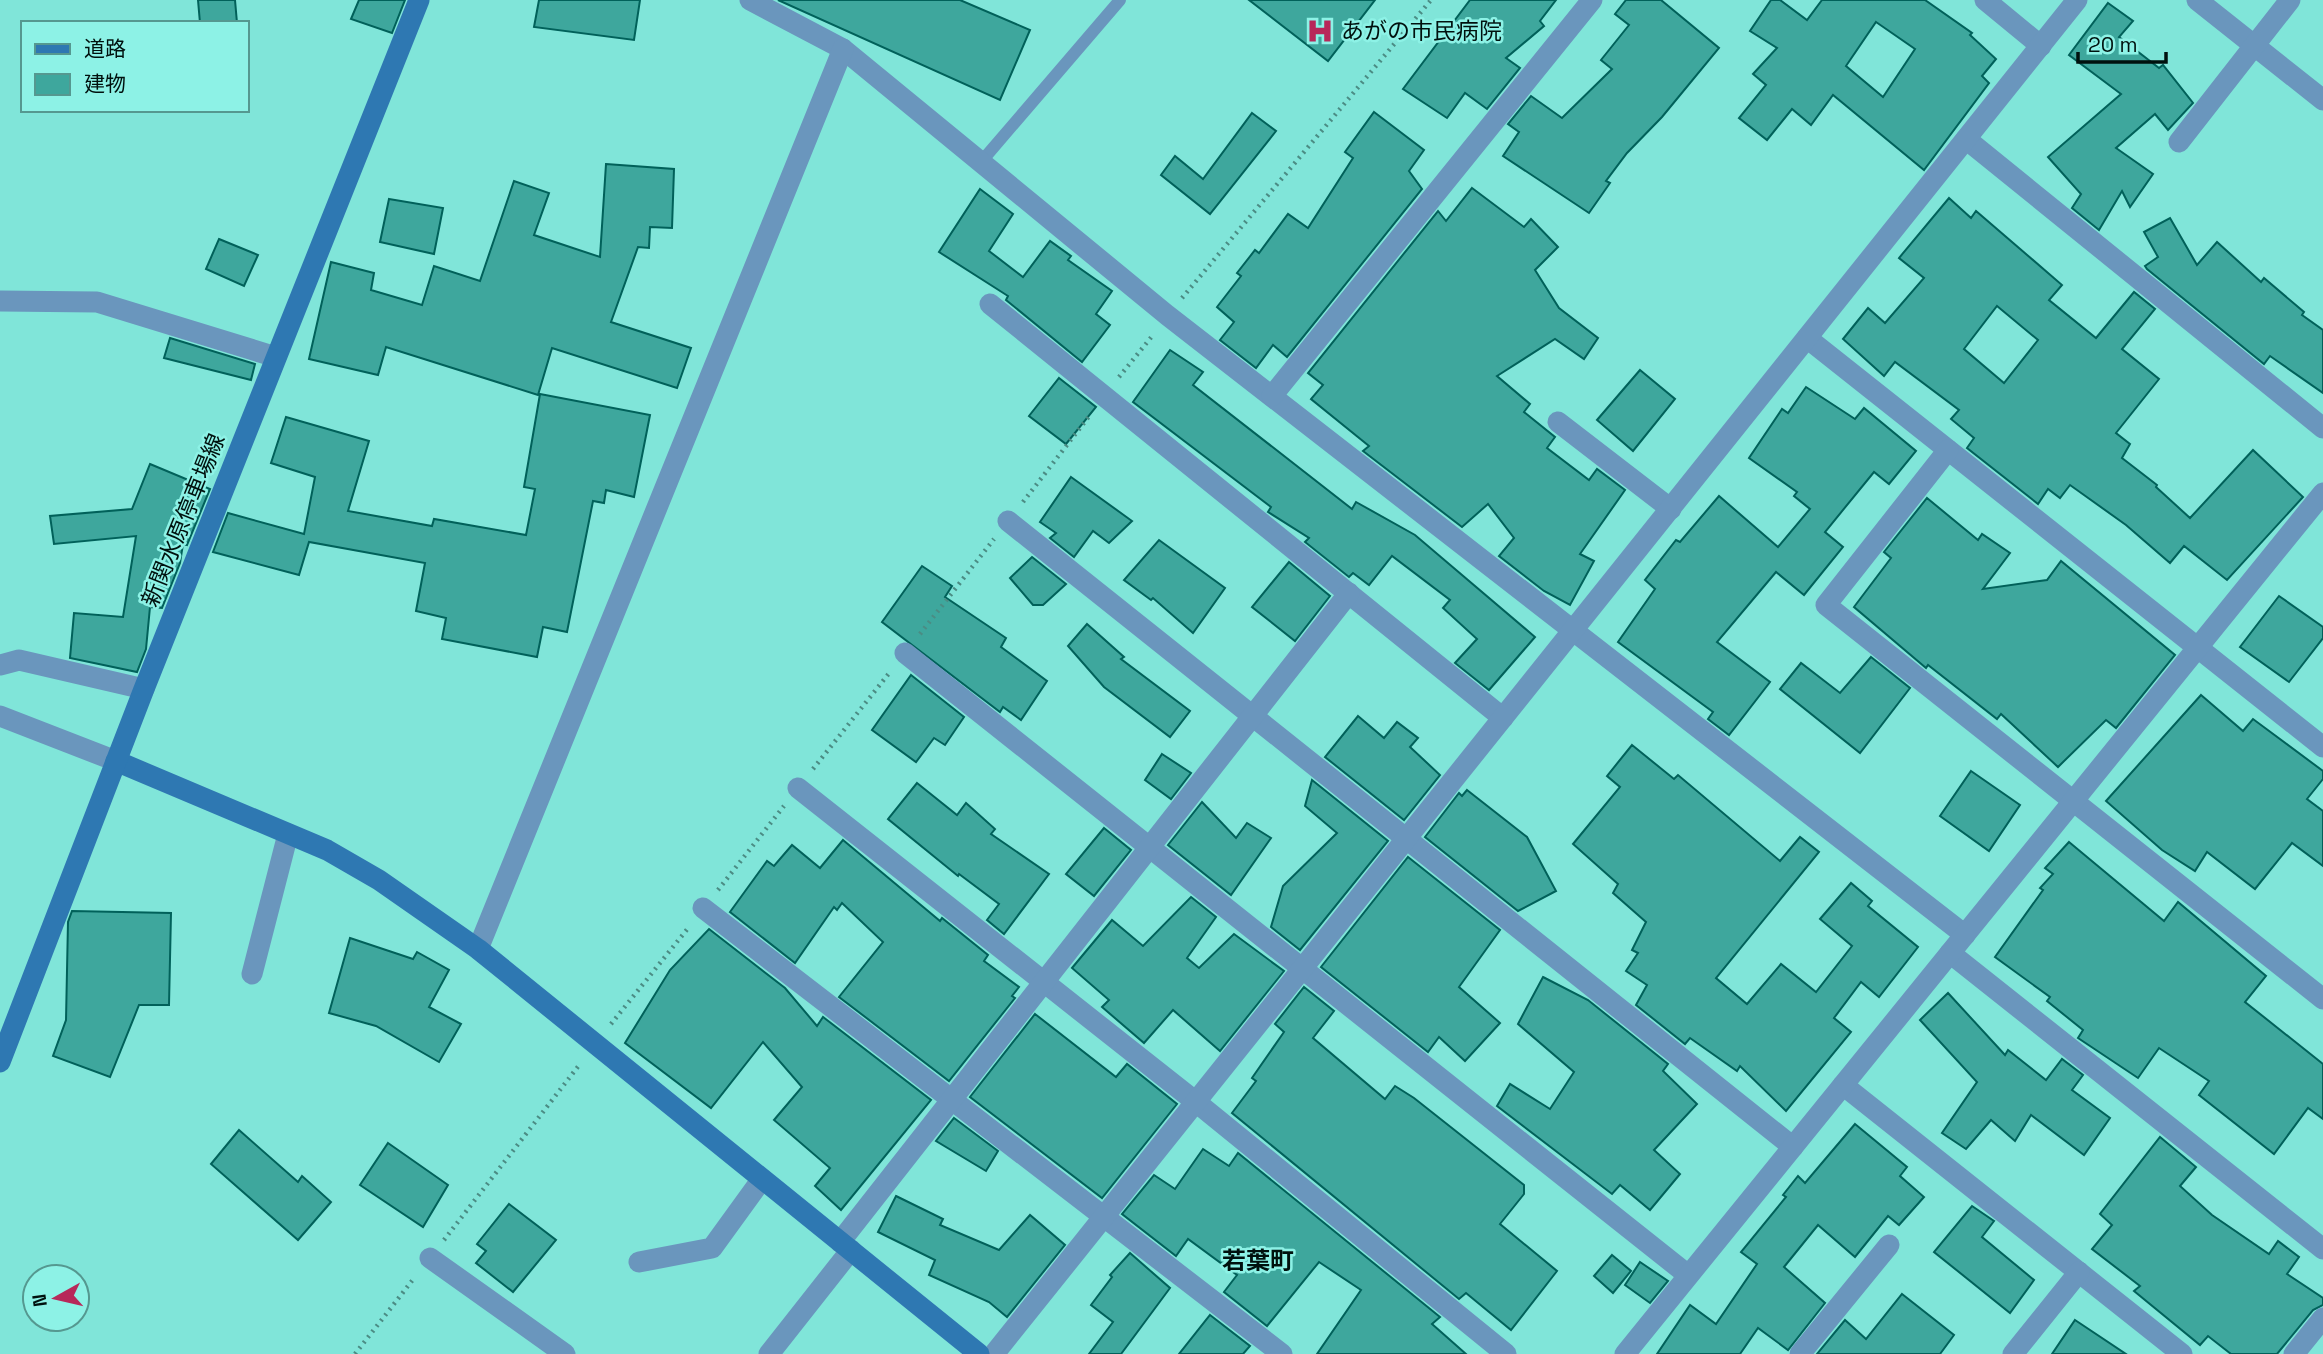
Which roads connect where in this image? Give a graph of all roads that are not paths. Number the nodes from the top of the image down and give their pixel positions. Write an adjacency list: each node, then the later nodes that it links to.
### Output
1 (419, 0): 19 (main road, 新関水原停車場線)
2 (750, 0): 11 (street)
3 (1120, 0): 15 (lane)
4 (1592, 0): 20 (street)
5 (1985, 0): 9 (street)
6 (2077, 0): 9 (street)
7 (2197, 0): 10 (street)
8 (2290, 0): 10 (street)
9 (2041, 46): 13 (street)
10 (2255, 46): 12 (street); 14 (street)
11 (843, 49): 15 (street); 45 (street)
12 (2323, 100)
13 (1966, 139): 18 (street); 22 (street)
14 (2179, 142)
15 (981, 162): 20 (street)
16 (0, 301): 19 (street)
17 (990, 304): 27 (street)
18 (1807, 338): 23 (street); 25 (street)
19 (276, 357): 32 (main road, 新関水原停車場線)
20 (1272, 396): 28 (street)
21 (1558, 422): 25 (street)
22 (2323, 428)
23 (1948, 450): 29 (street); 39 (street)
24 (2323, 493): 29 (street)
25 (1671, 509): 28 (street)
26 (1007, 521): 34 (street)
27 (1349, 593): 34 (street); 35 (street)
28 (1573, 631): 35 (street); 44 (street)
29 (2197, 648): 36 (street); 39 (street)
30 (905, 653): 42 (street)
31 (0, 665): 32 (street)
32 (144, 689): 37 (main road, 新関水原停車場線)
33 (0, 716): 37 (street)
34 (1252, 716): 41 (street); 42 (street)
35 (1503, 718): 41 (street)
36 (2323, 747)
37 (116, 761): 40 (main road); 51 (main road, 新関水原停車場線)
38 (798, 789): 49 (street)
39 (2074, 801): 44 (street); 50 (street)
40 (288, 834): 45 (main road); 48 (street)
41 (1407, 839): 47 (street); 55 (street)
42 (1149, 847): 47 (street); 49 (street)
43 (703, 908): 53 (street)
44 (1965, 934): 46 (street)
45 (478, 949): 56 (main road)
46 (1950, 953): 52 (street); 60 (street)
47 (1302, 969): 54 (street); 64 (street)
48 (252, 974)
49 (1044, 982): 53 (street); 54 (street)
50 (2323, 999)
51 (0, 1062)
52 (1843, 1085): 55 (street); 63 (street)
53 (952, 1099): 57 (street); 59 (street)
54 (1196, 1102): 57 (street); 72 (street)
55 (1793, 1147): 64 (street)
56 (762, 1179): 59 (main road); 62 (street)
57 (1105, 1216): 70 (street); 71 (street)
58 (1889, 1245): 73 (street)
59 (846, 1246): 68 (street); 69 (main road)
60 (2323, 1249)
61 (430, 1258): 67 (street)
62 (639, 1262)
63 (2079, 1272): 74 (street); 75 (street)
64 (1688, 1275): 66 (street)
65 (2323, 1318): 76 (street)
66 (1628, 1353)
67 (565, 1354)
68 (769, 1354)
69 (979, 1354)
70 (994, 1354)
71 (1282, 1354)
72 (1506, 1354)
73 (1800, 1354)
74 (2013, 1354)
75 (2182, 1354)
76 (2294, 1354)

